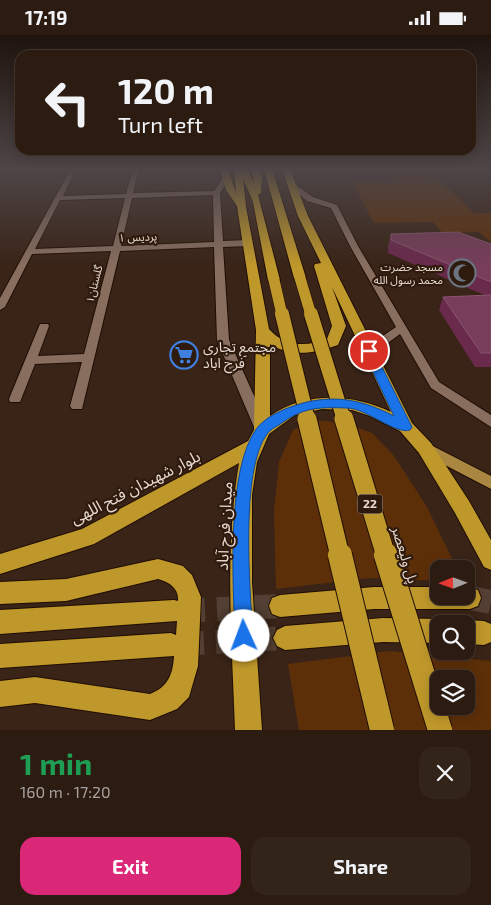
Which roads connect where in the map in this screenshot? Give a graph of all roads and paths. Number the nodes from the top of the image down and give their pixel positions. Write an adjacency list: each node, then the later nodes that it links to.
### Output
1 (57, 201): 15 (street)
2 (128, 201): 14 (street, گلستان۱)
3 (216, 201): 13 (street)
4 (238, 201): 10 (highway)
5 (241, 201): 10 (highway, میدان فرح آباد)
6 (277, 201): 44 (highway, پل ولیعصر / 22, bridge)
7 (297, 201): 11 (highway)
8 (317, 201): 18 (street)
9 (257, 202): 43 (highway, bridge)
10 (242, 207): 12 (highway, میدان فرح آباد)
11 (303, 217): 19 (highway); 20 (highway)
12 (248, 243): 13 (street, پردیس ۱); 19 (highway, میدان فرح آباد)
13 (218, 245): 14 (street, پردیس ۱); 27 (street)
14 (116, 249): 15 (street, پردیس ۱); 21 (street, گلستان۱)
15 (29, 252): 16 (street)
16 (0, 307)
17 (44, 326): 22 (street)
18 (402, 328): 20 (street); 25 (street)
19 (263, 329): 27 (highway, میدان فرح آباد)
20 (369, 351): 26 (highway)
21 (89, 358): 22 (street); 24 (street, گلستان۱)
22 (30, 361): 23 (street)
23 (15, 399)
24 (77, 406)
25 (491, 422)
26 (406, 427): 27 (highway); 28 (highway)
27 (259, 438): 31 (highway, بلوار شهیدان فتح اللهی); 42 (highway, میدان فرح آباد)
28 (425, 448): 29 (main road); 30 (highway)
29 (491, 483)
30 (491, 559)
31 (0, 564)
32 (0, 593): 41 (highway)
33 (430, 598): 34 (highway)
34 (280, 606)
35 (174, 611): 36 (highway)
36 (0, 622)
37 (430, 631): 38 (highway)
38 (285, 638)
39 (172, 645): 40 (highway)
40 (0, 656)
41 (0, 694)
42 (249, 730)
43 (382, 730)
44 (440, 730)

